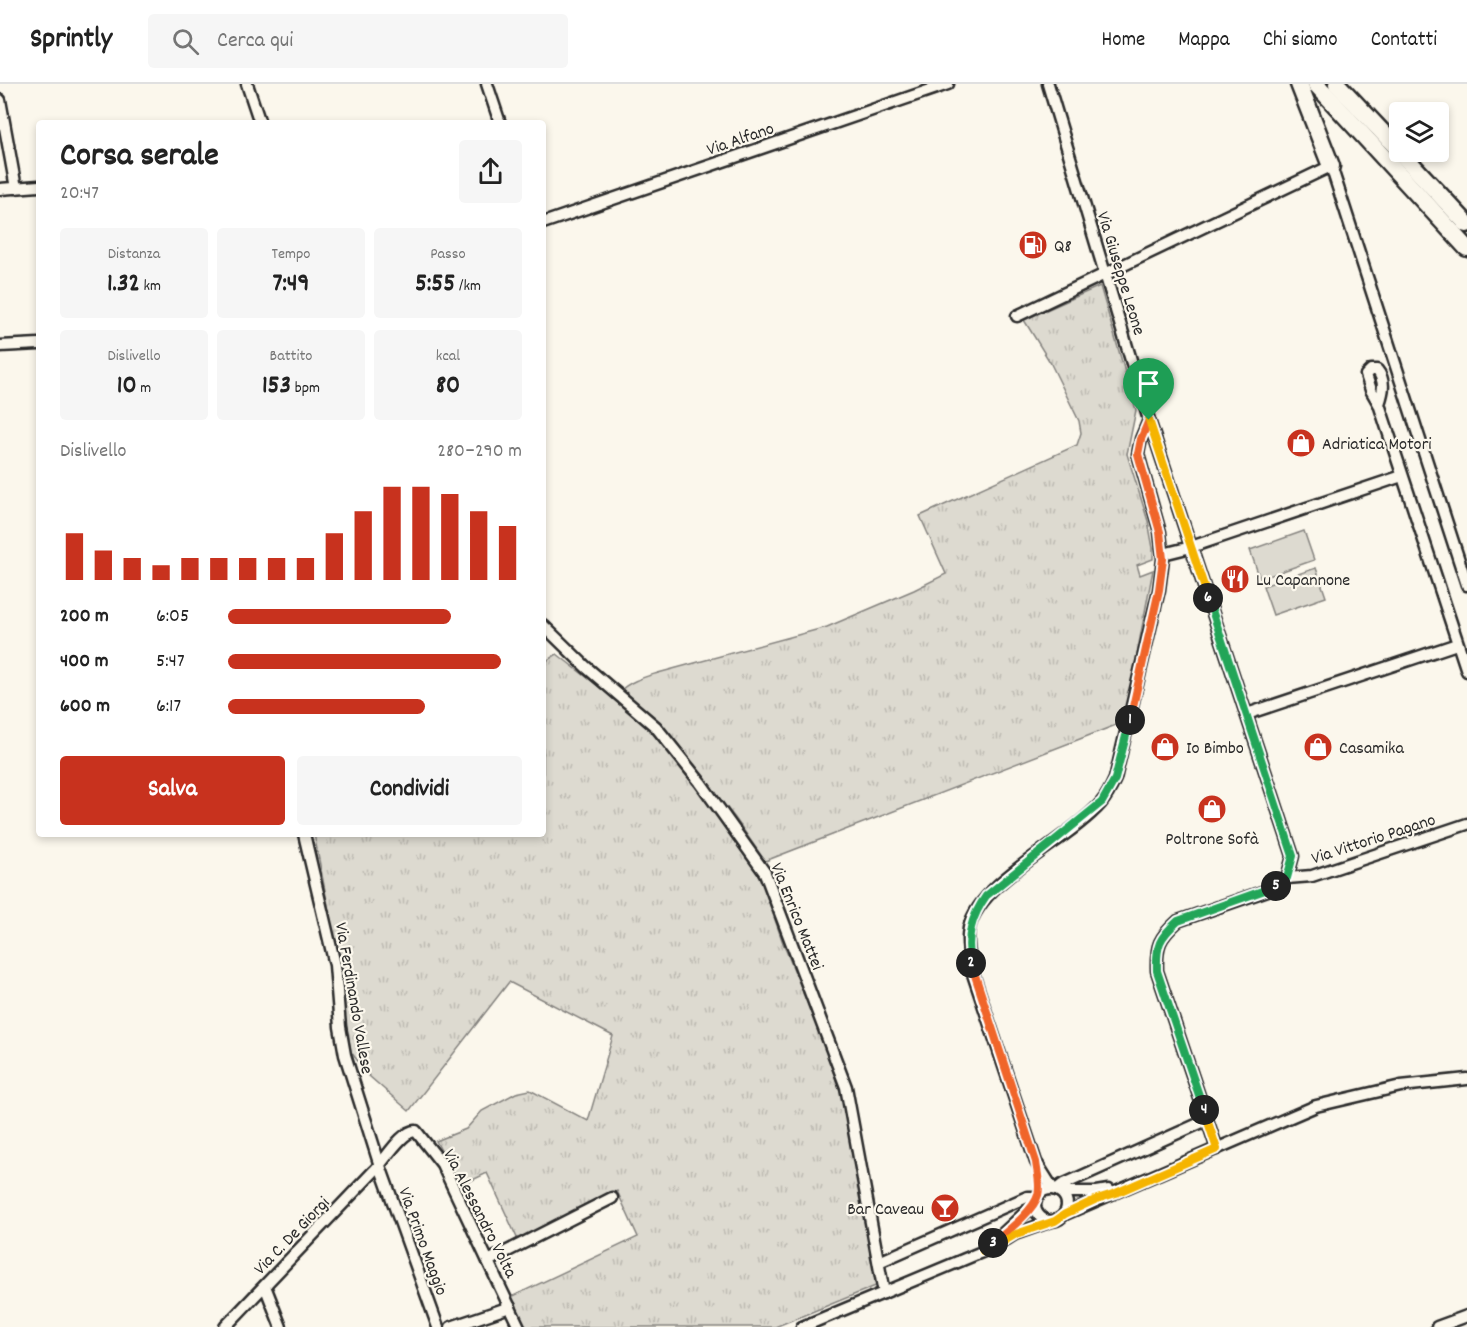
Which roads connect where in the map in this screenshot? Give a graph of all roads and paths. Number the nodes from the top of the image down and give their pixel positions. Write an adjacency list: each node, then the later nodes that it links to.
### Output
1 (248, 84): 10 (street)
2 (487, 84): 11 (street)
3 (948, 84): 21 (street, Via Alfano)
4 (1048, 84): 24 (street, Via Giuseppe Leone)
5 (1299, 84): 16 (highway)
6 (1316, 84): 23 (highway)
7 (1337, 84): 13 (highway)
8 (1352, 84): 12 (highway)
9 (0, 100): 19 (street)
10 (259, 120)
11 (499, 120)
12 (1389, 124)
13 (1389, 139)
14 (1410, 162): 18 (highway)
15 (1419, 162): 18 (highway)
16 (1331, 166): 24 (street); 33 (street)
17 (36, 186): 19 (street)
18 (1433, 187): 22 (highway)
19 (16, 188): 20 (street)
20 (0, 189)
21 (546, 222)
22 (1467, 224)
23 (1467, 248)
24 (1105, 274): 25 (street); 29 (street, Via Giuseppe Leone)
25 (1017, 316)
26 (36, 344): 27 (street)
27 (0, 346)
28 (1380, 404): 30 (street)
29 (1149, 420): 31 (street, Via Giuseppe Leone); 32 (street)
30 (1402, 476): 31 (street); 35 (street)
31 (1191, 547): 32 (street); 37 (street, Via Giuseppe Leone)
32 (1163, 554): 44 (street)
33 (1467, 585)
34 (546, 628): 54 (street, Via Enrico Mattei)
35 (1457, 644): 36 (street); 37 (street)
36 (1467, 671)
37 (1247, 714): 40 (street, Via Giuseppe Leone)
38 (1467, 824): 40 (street, Via Vittorio Pagano)
39 (305, 837): 45 (street, Via Ferdinando Vallese)
40 (1287, 878): 42 (street)
41 (1467, 1079): 43 (street)
42 (1207, 1120): 43 (street); 47 (street)
43 (1217, 1149): 46 (street)
44 (1036, 1162): 47 (street); 49 (street)
45 (380, 1166): 53 (street, Via Alessandro Volta); 55 (street, Via C. De Giorgi); 61 (street, Via Primo Maggio)
46 (1133, 1185): 47 (street); 50 (street)
47 (1056, 1190): 49 (street); 50 (street)
48 (612, 1198): 53 (street)
49 (1037, 1198): 51 (street); 52 (street); 54 (street)
50 (1065, 1214): 51 (street)
51 (1049, 1222): 52 (street)
52 (983, 1251): 56 (street)
53 (488, 1261): 57 (street, Via Alessandro Volta)
54 (879, 1262): 56 (street, Via Enrico Mattei)
55 (265, 1286): 59 (street, Via C. De Giorgi); 60 (street)
56 (884, 1293): 64 (street)
57 (510, 1307): 62 (street); 63 (street, Via Alessandro Volta)
58 (1467, 1316): 65 (street)
59 (225, 1327)
60 (281, 1327)
61 (438, 1327)
62 (451, 1327)
63 (519, 1327)
64 (802, 1327)
65 (1437, 1327)

